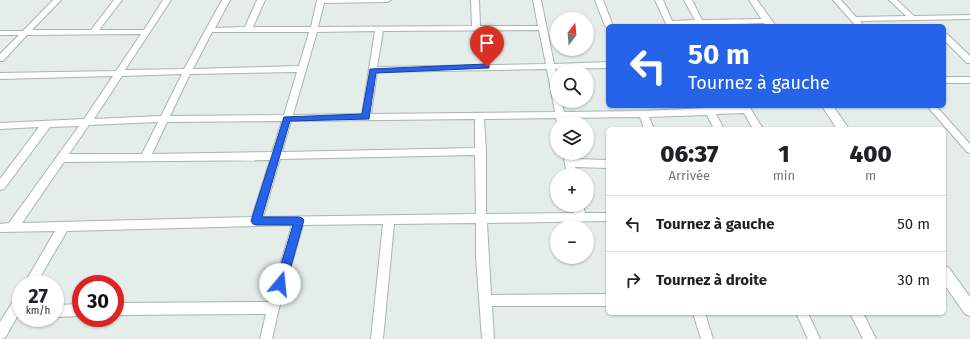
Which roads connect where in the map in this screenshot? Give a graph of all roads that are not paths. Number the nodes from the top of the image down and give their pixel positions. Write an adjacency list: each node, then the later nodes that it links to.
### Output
1 (57, 0): 34 (street)
2 (118, 0): 37 (street)
3 (167, 0): 35 (street)
4 (226, 0): 31 (street)
5 (261, 0): 32 (street)
6 (321, 0): 7 (street); 33 (street)
7 (376, 0): 8 (street)
8 (387, 0)
9 (475, 0): 28 (street)
10 (537, 0): 29 (street)
11 (599, 0): 23 (street)
12 (659, 0): 24 (street)
13 (688, 0): 21 (street)
14 (753, 0): 22 (street)
15 (836, 0): 20 (street)
16 (893, 0): 18 (street)
17 (970, 16): 19 (street)
18 (911, 17): 19 (street); 20 (street)
19 (925, 18): 27 (street)
20 (853, 19): 26 (street)
21 (700, 23): 22 (street); 25 (street)
22 (769, 23)
23 (608, 24)
24 (670, 24)
25 (685, 24)
26 (858, 24)
27 (932, 24)
28 (476, 28): 29 (street); 30 (street)
29 (542, 28): 41 (street)
30 (379, 29): 33 (street); 45 (street)
31 (211, 30): 32 (street); 46 (street)
32 (248, 30): 33 (street)
33 (314, 30): 44 (street)
34 (26, 32): 36 (street); 37 (street); 39 (street)
35 (145, 32): 37 (street); 47 (street)
36 (0, 33)
37 (93, 33)
38 (946, 38): 40 (street)
39 (0, 59)
40 (970, 61)
41 (550, 65): 45 (street)
42 (594, 65): 43 (street)
43 (606, 65)
44 (301, 69): 46 (street); 59 (street)
45 (373, 70): 57 (street)
46 (187, 72): 47 (street); 61 (street)
47 (119, 73): 48 (street); 62 (street)
48 (0, 76)
49 (946, 80): 50 (street)
50 (970, 80)
51 (746, 108): 54 (street); 67 (street)
52 (828, 108): 68 (street)
53 (933, 108): 69 (street)
54 (710, 112): 55 (street); 66 (street)
55 (643, 114): 58 (street); 65 (street)
56 (480, 115): 57 (street); 60 (street); 71 (street)
57 (366, 117): 59 (street)
58 (594, 117)
59 (287, 118): 61 (street); 72 (street)
60 (550, 118)
61 (164, 119): 62 (street); 74 (street)
62 (87, 122): 63 (street); 73 (street)
63 (47, 124): 64 (street); 79 (street)
64 (0, 126)
65 (648, 127)
66 (718, 127)
67 (757, 127)
68 (843, 127)
69 (965, 139): 70 (street)
70 (970, 150)
71 (481, 151): 72 (street); 83 (street)
72 (275, 156): 74 (street); 86 (street)
73 (62, 158): 74 (street); 89 (street)
74 (145, 158)
75 (569, 160): 76 (street)
76 (570, 164): 77 (street); 78 (street)
77 (606, 164)
78 (571, 168)
79 (0, 186)
80 (579, 212): 84 (street)
81 (606, 216): 84 (street)
82 (389, 218): 83 (street); 85 (street); 103 (street)
83 (482, 218): 84 (street); 94 (street)
84 (580, 218)
85 (299, 220): 86 (street); 95 (street)
86 (256, 221): 87 (street)
87 (64, 226): 89 (street); 90 (street)
88 (0, 228): 89 (street)
89 (12, 228)
90 (35, 275)
91 (946, 275): 92 (street)
92 (960, 296)
93 (606, 300): 94 (street)
94 (486, 301): 104 (street)
95 (273, 308): 96 (street); 102 (street)
96 (124, 310)
97 (700, 315): 105 (street)
98 (803, 315): 106 (street)
99 (857, 315): 107 (street)
100 (12, 318): 101 (street)
101 (0, 334)
102 (266, 339)
103 (377, 339)
104 (488, 339)
105 (707, 339)
106 (814, 339)
107 (870, 339)

